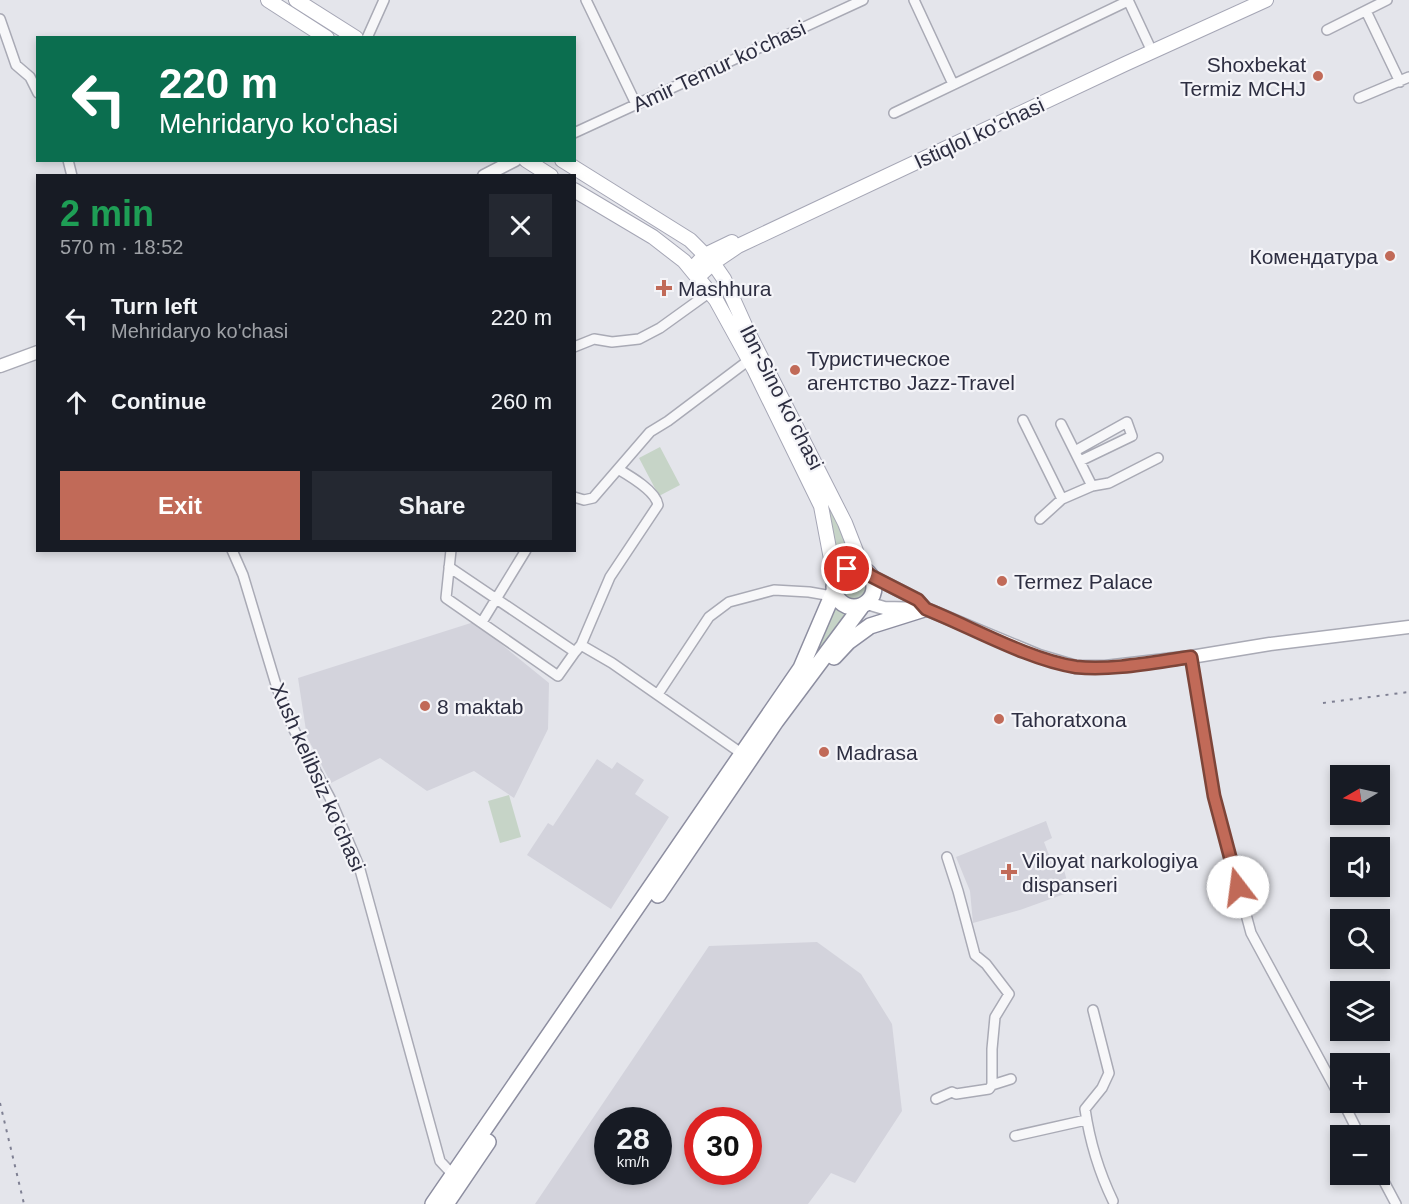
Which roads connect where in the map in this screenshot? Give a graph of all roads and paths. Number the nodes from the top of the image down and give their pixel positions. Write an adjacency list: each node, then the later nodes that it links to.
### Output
1 (268, 0): 14 (main road)
2 (296, 0): 15 (main road)
3 (384, 0): 16 (street)
4 (586, 0): 22 (street)
5 (863, 0): 22 (street, Amir Temur ko'chasi)
6 (914, 0): 19 (street)
7 (1244, 0): 17 (main road, Istiqlol ko'chasi)
8 (1266, 0): 31 (main road, Istiqlol ko'chasi)
9 (1387, 0): 11 (street)
10 (1128, 1): 17 (street); 19 (street)
11 (1366, 10): 13 (street); 18 (street)
12 (0, 19): 20 (street)
13 (1327, 30)
14 (324, 36)
15 (353, 36)
16 (368, 36)
17 (1149, 45): 31 (main road, Istiqlol ko'chasi)
18 (1405, 79): 21 (street)
19 (953, 84): 23 (street)
20 (36, 89)
21 (1359, 98)
22 (636, 104): 24 (street, Amir Temur ko'chasi)
23 (894, 113)
24 (576, 132)
25 (511, 162): 28 (main road)
26 (529, 162): 29 (main road)
27 (565, 162): 31 (main road, Ibn-Sino ko'chasi)
28 (488, 174)
29 (548, 174)
30 (576, 191): 32 (main road, Ibn-Sino ko'chasi)
31 (709, 259): 32 (main road, Istiqlol ko'chasi); 52 (main road, Ibn-Sino ko'chasi)
32 (695, 273): 33 (main road, Ibn-Sino ko'chasi)
33 (710, 292): 34 (street); 36 (main road, Ibn-Sino ko'chasi)
34 (576, 346)
35 (36, 353): 37 (main road)
36 (749, 360): 43 (street); 53 (main road, Ibn-Sino ko'chasi)
37 (0, 366)
38 (1023, 420): 46 (street)
39 (1061, 424): 40 (street)
40 (1075, 451): 42 (street); 42 (street)
41 (1158, 458): 44 (street)
42 (1080, 461): 44 (street)
43 (618, 469): 45 (street); 59 (street)
44 (1092, 486): 46 (street)
45 (576, 498)
46 (1062, 499): 47 (street)
47 (1040, 519)
48 (233, 552): 72 (street, Xush kelibsiz ko'chasi)
49 (451, 552): 51 (street)
50 (525, 552): 54 (street)
51 (449, 567): 54 (street); 57 (street)
52 (867, 572): 53 (highway); 55 (highway); 56 (main road)
53 (834, 589): 55 (highway); 62 (street); 63 (highway)
54 (496, 598): 57 (street); 59 (street)
55 (864, 605): 56 (main road); 61 (highway)
56 (925, 609): 60 (main road); 61 (highway)
57 (482, 622): 59 (street)
58 (1409, 627): 60 (main road)
59 (578, 648): 62 (street)
60 (1191, 657): 66 (street)
61 (809, 679): 76 (highway)
62 (658, 694): 63 (street)
63 (741, 753): 72 (highway)
64 (947, 857): 68 (street)
65 (1093, 1010): 70 (street)
66 (1330, 1079)
67 (1011, 1080): 68 (street)
68 (992, 1085): 69 (street)
69 (936, 1099)
70 (1086, 1120): 71 (street); 74 (street)
71 (1015, 1136)
72 (453, 1175): 75 (highway)
73 (1386, 1185): 77 (street)
74 (1113, 1201)
75 (433, 1204)
76 (446, 1204)
77 (1396, 1204)

